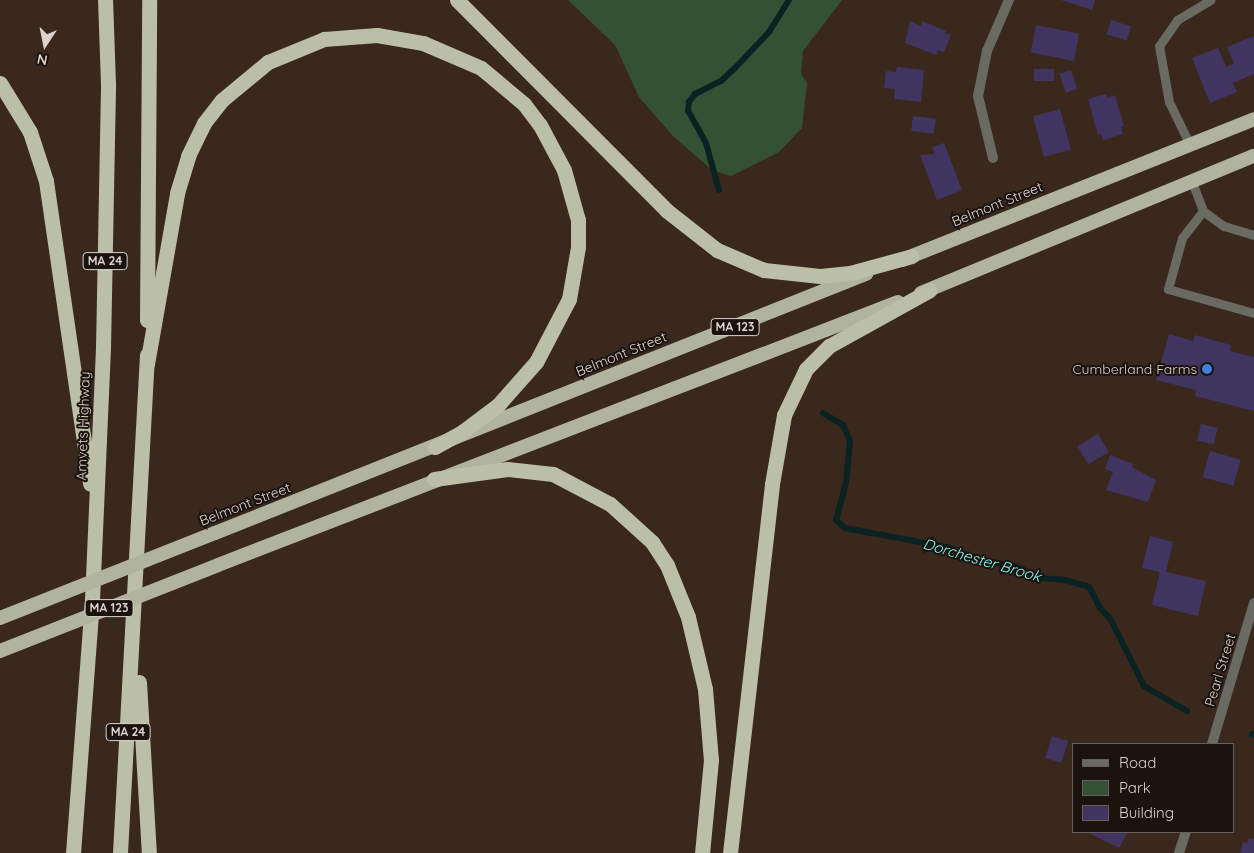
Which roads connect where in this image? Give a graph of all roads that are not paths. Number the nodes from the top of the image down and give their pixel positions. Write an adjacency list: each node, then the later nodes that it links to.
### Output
1 (105, 0): 20 (highway, Amvets Highway / MA 24)
2 (149, 0): 17 (highway, MA 24)
3 (457, 0): 14 (highway)
4 (1009, 0): 10 (street)
5 (1210, 0): 8 (lane)
6 (0, 83): 20 (highway)
7 (1254, 119): 8 (highway, Belmont Street / MA 123)
8 (1190, 145): 14 (highway, Belmont Street / MA 123)
9 (1254, 156): 11 (highway, MA 123)
10 (993, 158)
11 (1192, 182): 12 (lane); 15 (highway, MA 123)
12 (1203, 210): 13 (lane); 16 (lane)
13 (1254, 235)
14 (912, 256): 18 (highway, Belmont Street / MA 123)
15 (930, 290): 19 (highway, MA 123); 33 (highway)
16 (1254, 313)
17 (147, 364): 18 (highway); 22 (highway, MA 24)
18 (435, 446): 23 (highway, Belmont Street / MA 123, bridge)
19 (434, 479): 24 (highway, MA 123, bridge); 32 (highway)
20 (96, 522): 26 (highway, Amvets Highway / MA 24)
21 (1254, 603): 25 (street, Pearl Street)
22 (136, 612): 30 (highway, MA 24); 31 (highway)
23 (0, 618)
24 (0, 651)
25 (1212, 743)
26 (80, 767): 28 (highway); 29 (highway, Amvets Highway / MA 24)
27 (1186, 833): 34 (street)
28 (65, 853)
29 (73, 853)
30 (120, 853)
31 (149, 853)
32 (702, 853)
33 (730, 853)
34 (1180, 853)

